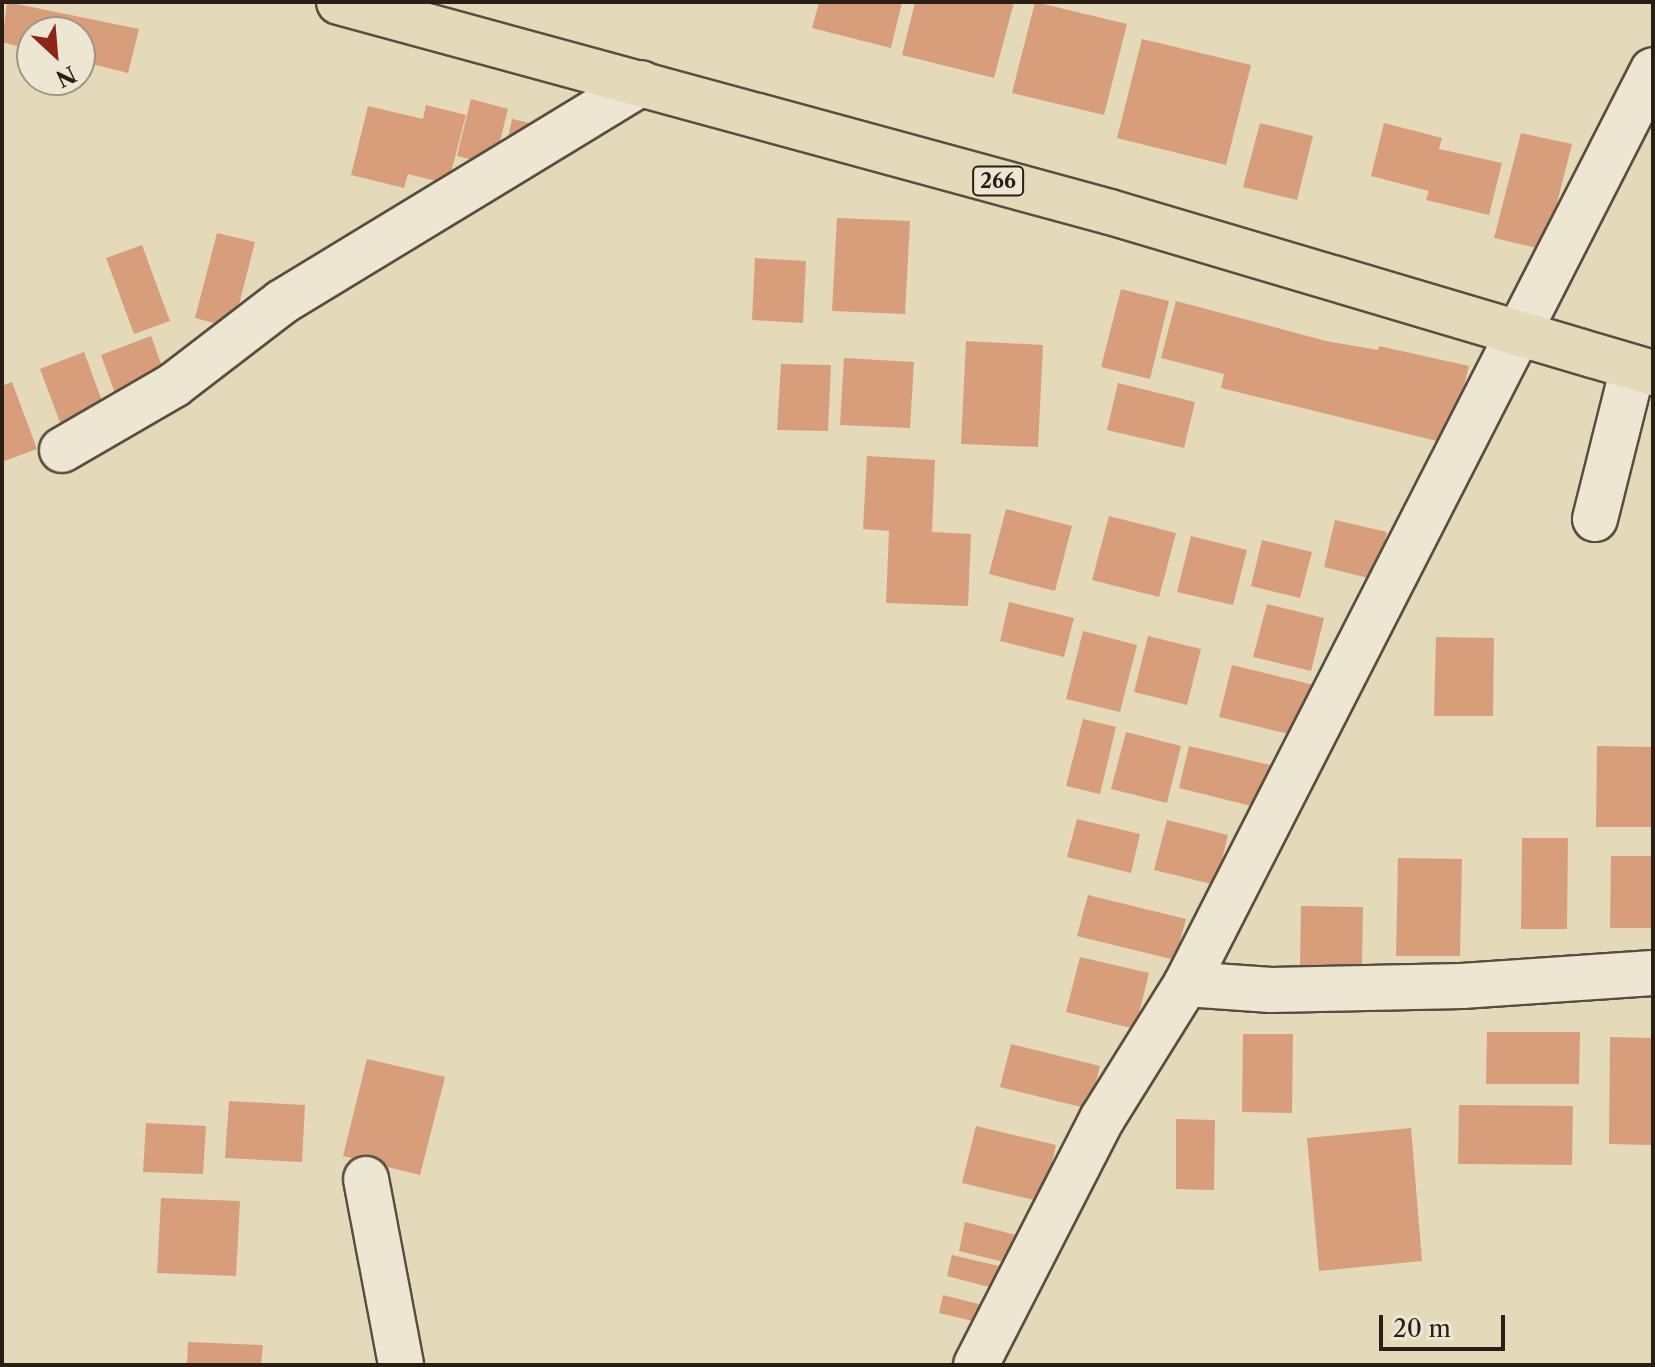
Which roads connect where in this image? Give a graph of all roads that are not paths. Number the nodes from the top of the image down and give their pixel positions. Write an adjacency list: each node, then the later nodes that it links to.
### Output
1 (339, 2): 3 (main road, 266)
2 (1653, 70): 4 (street)
3 (642, 83): 4 (main road, 266); 6 (street)
4 (1519, 334): 5 (main road, 266); 9 (street)
5 (1643, 371): 7 (street)
6 (62, 450)
7 (1595, 519)
8 (1653, 973): 9 (street)
9 (1186, 984): 12 (street)
10 (366, 1179): 11 (street)
11 (401, 1365)
12 (976, 1365)

